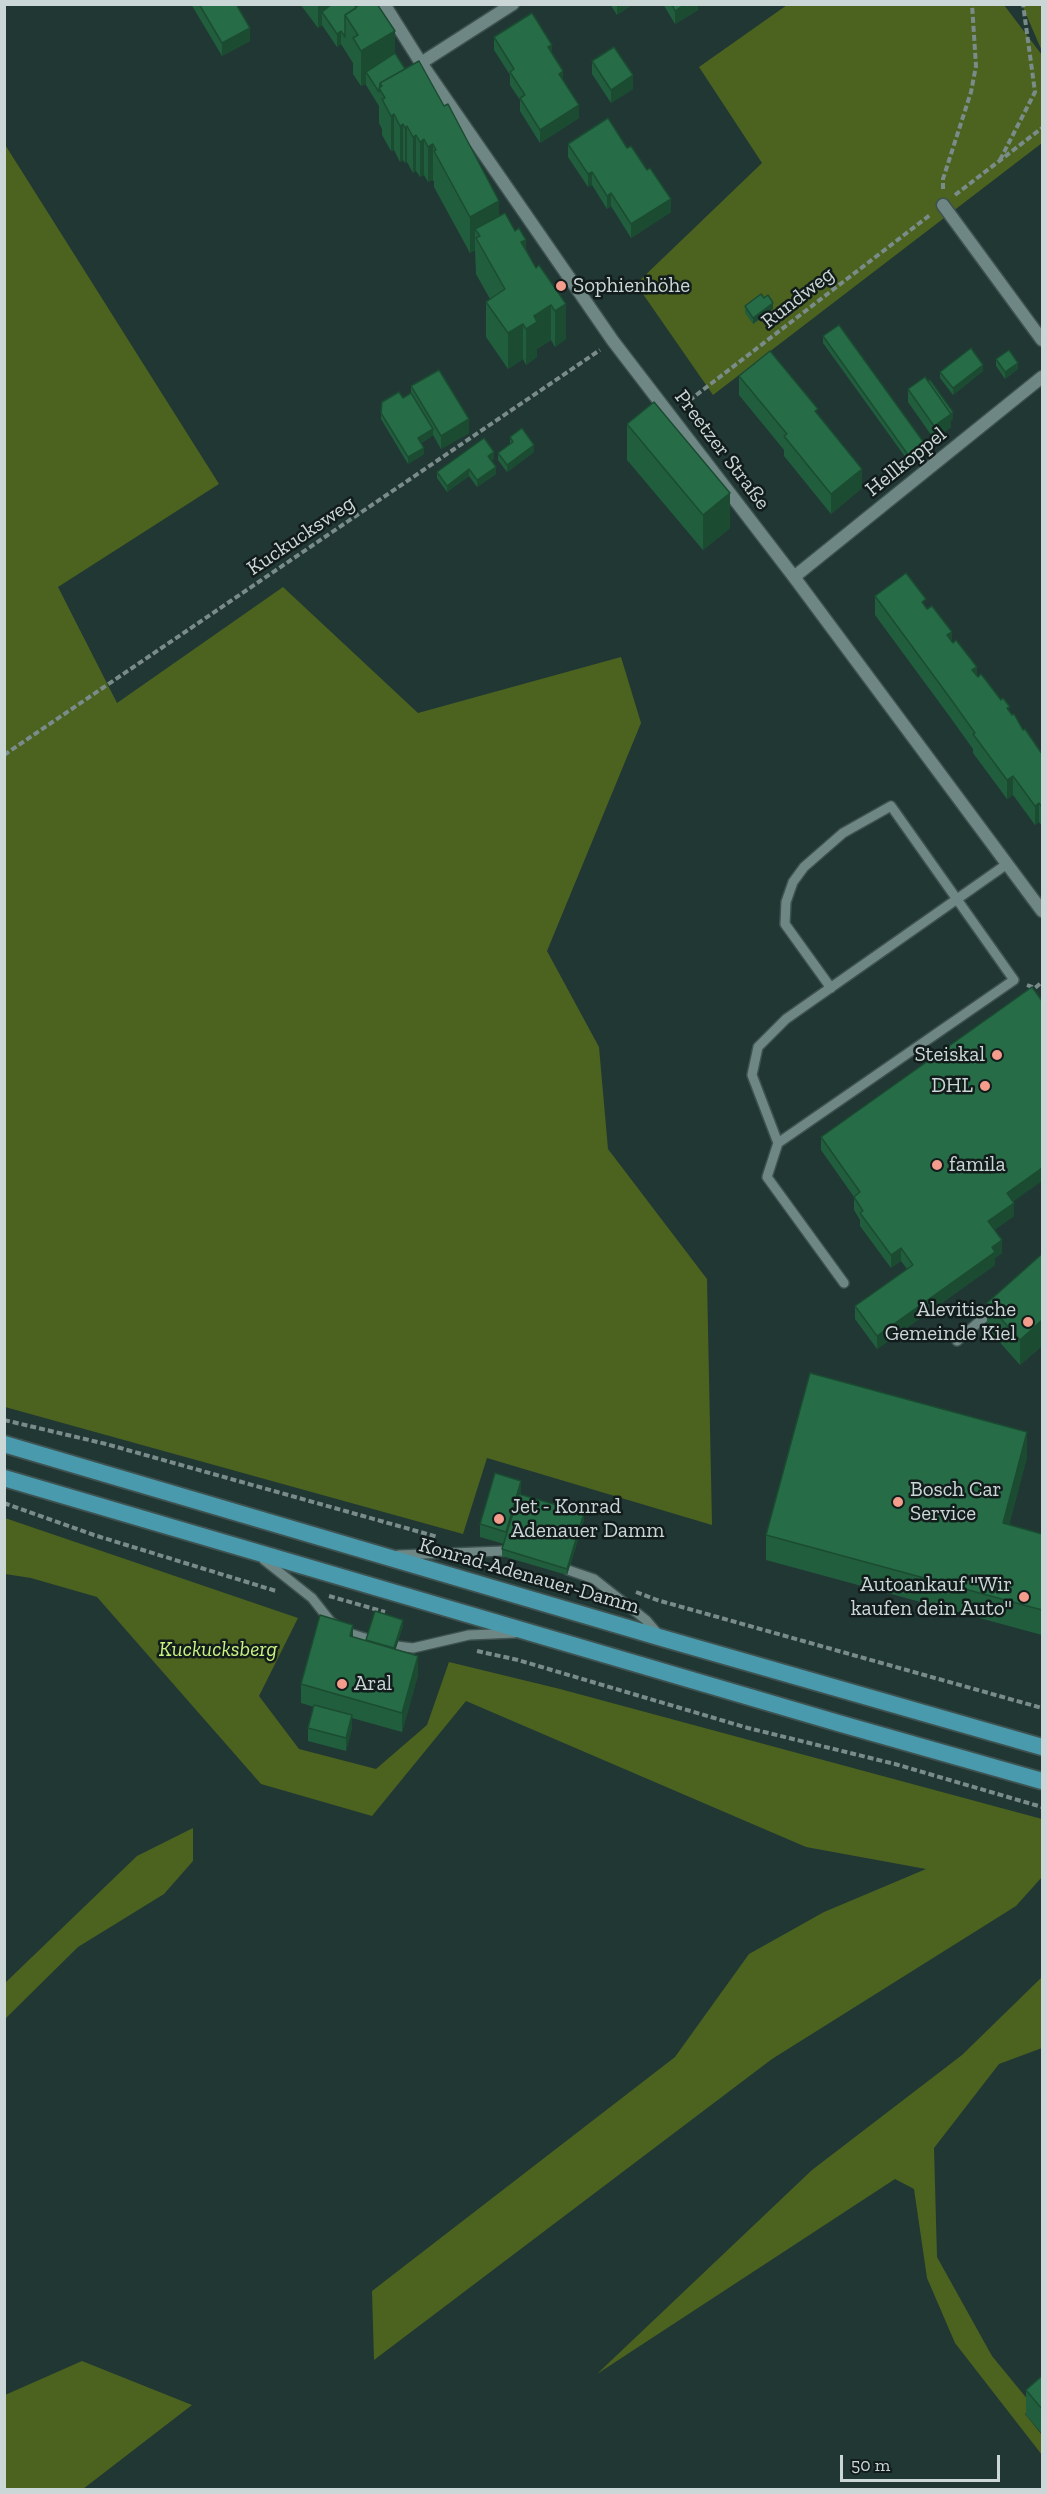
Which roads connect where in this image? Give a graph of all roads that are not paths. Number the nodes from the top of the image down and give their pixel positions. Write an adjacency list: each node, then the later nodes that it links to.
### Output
1 (384, 4): 3 (street, Preetzer Straße)
2 (513, 4): 3 (street)
3 (421, 63): 7 (street, Preetzer Straße)
4 (943, 205): 5 (street)
5 (1042, 340)
6 (1042, 377): 7 (street, Hellkoppel)
7 (794, 577): 8 (street, Preetzer Straße)
8 (1007, 864): 9 (lane); 10 (street, Preetzer Straße)
9 (957, 899): 11 (lane); 11 (lane); 12 (lane)
10 (1042, 911)
11 (831, 988): 12 (lane)
12 (778, 1143): 13 (lane)
13 (844, 1283)
14 (1000, 1303): 15 (lane)
15 (957, 1341)
16 (4, 1443): 20 (highway, Konrad-Adenauer-Damm)
17 (4, 1478): 18 (highway)
18 (250, 1549): 22 (highway); 24 (lane)
19 (504, 1551): 20 (lane)
20 (378, 1554): 23 (highway, Konrad-Adenauer-Damm)
21 (568, 1570): 23 (lane)
22 (531, 1633): 25 (lane); 27 (highway)
23 (662, 1638): 26 (highway, Konrad-Adenauer-Damm)
24 (368, 1639)
25 (396, 1646)
26 (1042, 1747)
27 (1042, 1780)

